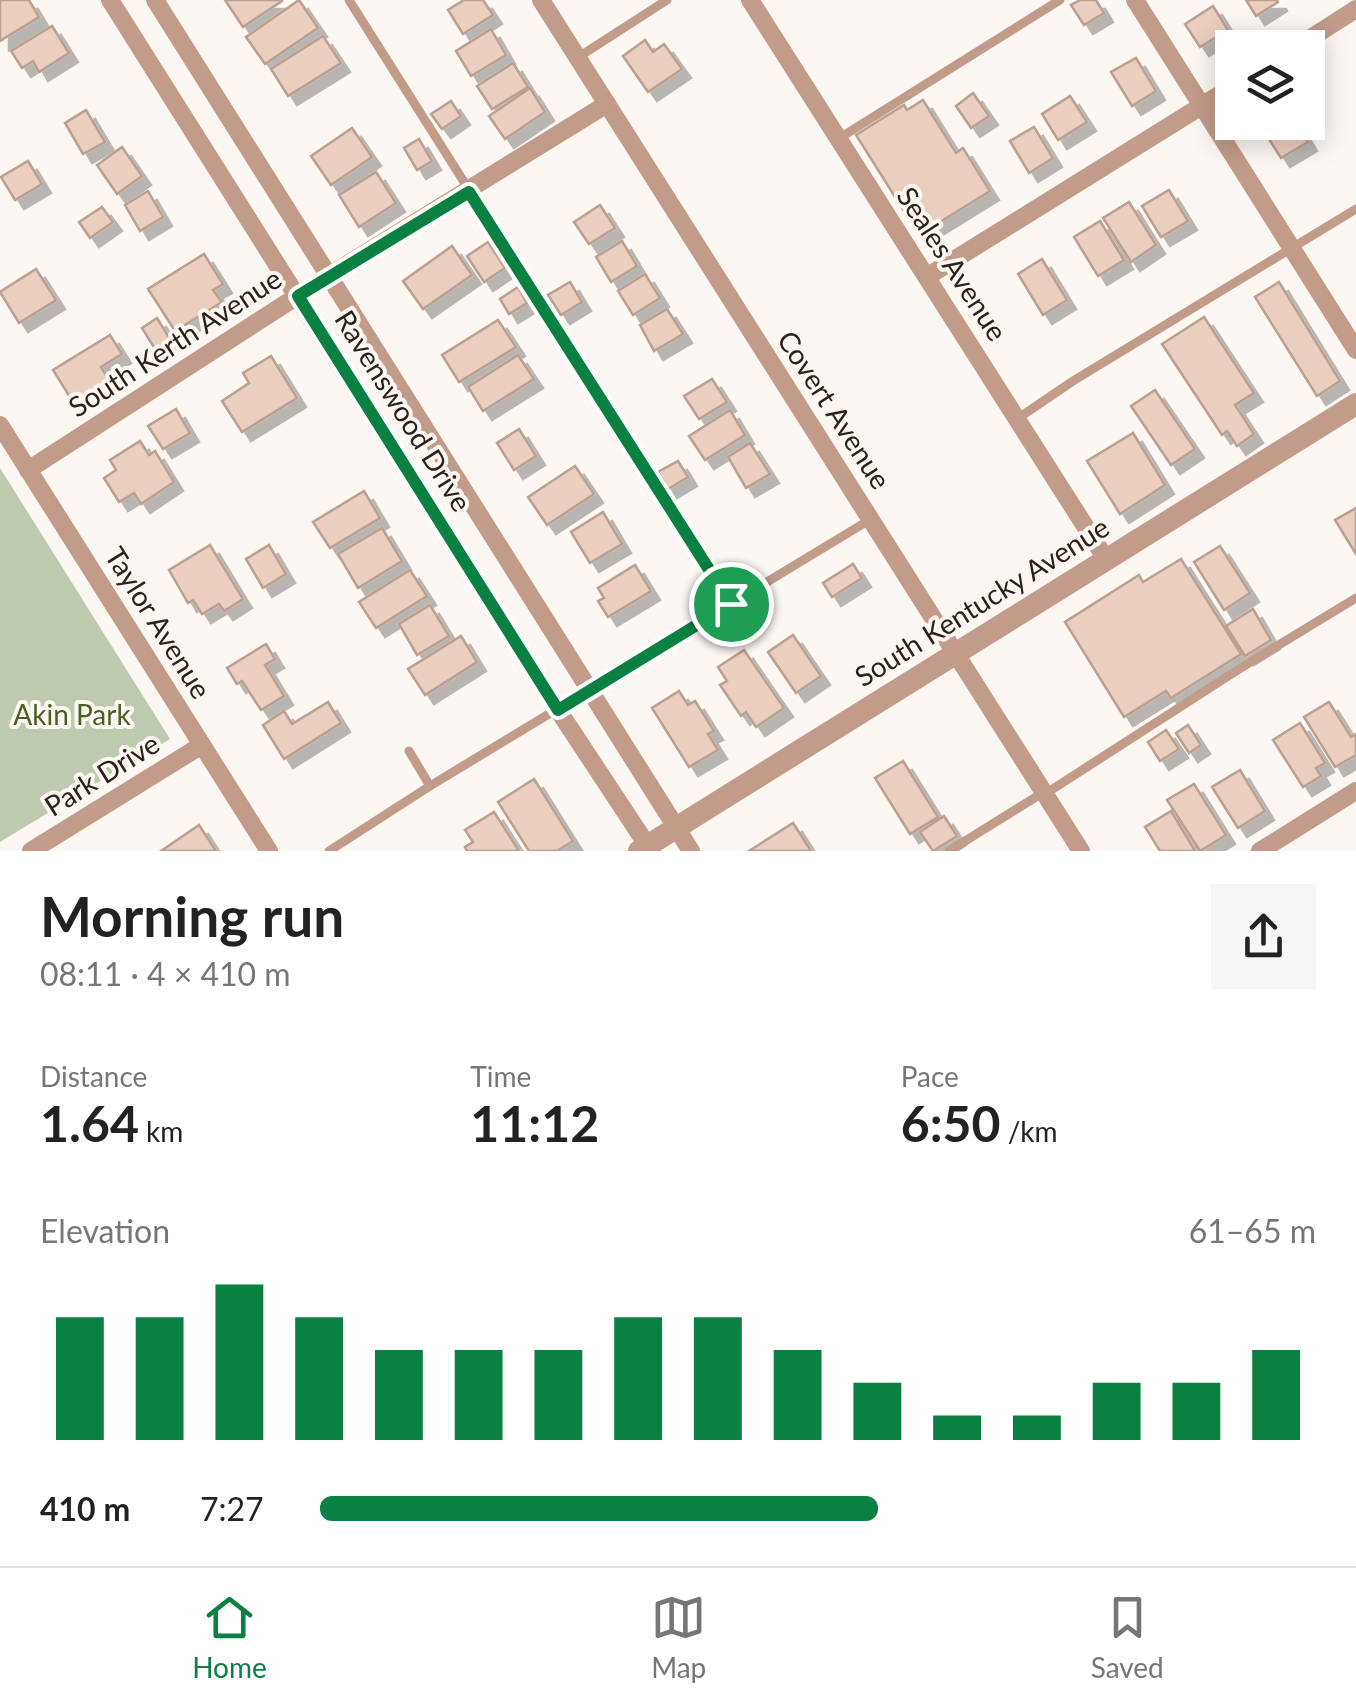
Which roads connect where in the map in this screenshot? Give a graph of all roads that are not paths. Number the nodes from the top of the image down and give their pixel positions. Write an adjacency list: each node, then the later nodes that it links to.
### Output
1 (110, 0): 21 (street, Ravenswood Drive)
2 (156, 0): 19 (street, Ravenswood Drive)
3 (349, 0): 16 (lane)
4 (540, 0): 11 (street, Covert Avenue)
5 (666, 0): 11 (lane)
6 (750, 0): 15 (street, Seales Avenue)
7 (1060, 0): 15 (lane)
8 (1135, 0): 14 (street)
9 (1356, 4): 10 (street)
10 (1320, 30)
11 (577, 58): 13 (street, Covert Avenue)
12 (1215, 97): 14 (street)
13 (607, 104): 16 (street, South Kerth Avenue); 27 (street, Covert Avenue)
14 (1202, 106): 18 (street); 20 (street)
15 (838, 139): 20 (street, Seales Avenue)
16 (469, 192): 19 (street, South Kerth Avenue); 30 (lane)
17 (1356, 209): 18 (lane)
18 (1292, 248): 22 (street); 24 (lane)
19 (330, 275): 21 (street, South Kerth Avenue); 32 (street, Ravenswood Drive)
20 (928, 276): 24 (street, Seales Avenue)
21 (298, 296): 26 (street, South Kerth Avenue); 33 (street, Ravenswood Drive)
22 (1356, 350)
23 (1356, 404): 28 (street, South Kentucky Avenue)
24 (1017, 420): 28 (street, Seales Avenue)
25 (0, 425): 26 (street, Taylor Avenue)
26 (28, 470): 34 (street, Taylor Avenue)
27 (871, 519): 30 (lane); 31 (street, Covert Avenue)
28 (1106, 560): 31 (street, South Kentucky Avenue)
29 (1356, 598): 38 (lane)
30 (731, 604): 32 (lane)
31 (957, 654): 38 (street, Covert Avenue); 39 (street, South Kentucky Avenue)
32 (590, 690): 33 (lane); 39 (street, Ravenswood Drive)
33 (558, 710): 36 (lane); 40 (street, Ravenswood Drive)
34 (202, 745): 41 (street, Park Drive); 42 (street, Taylor Avenue)
35 (409, 751): 36 (lane)
36 (430, 786): 43 (lane)
37 (1356, 791): 47 (street)
38 (1044, 793): 45 (lane); 46 (street, Covert Avenue)
39 (676, 828): 40 (street, South Kentucky Avenue); 44 (street, Ravenswood Drive)
40 (646, 849)
41 (31, 851)
42 (269, 851)
43 (330, 851)
44 (691, 851)
45 (949, 851)
46 (1081, 851)
47 (1260, 851)

